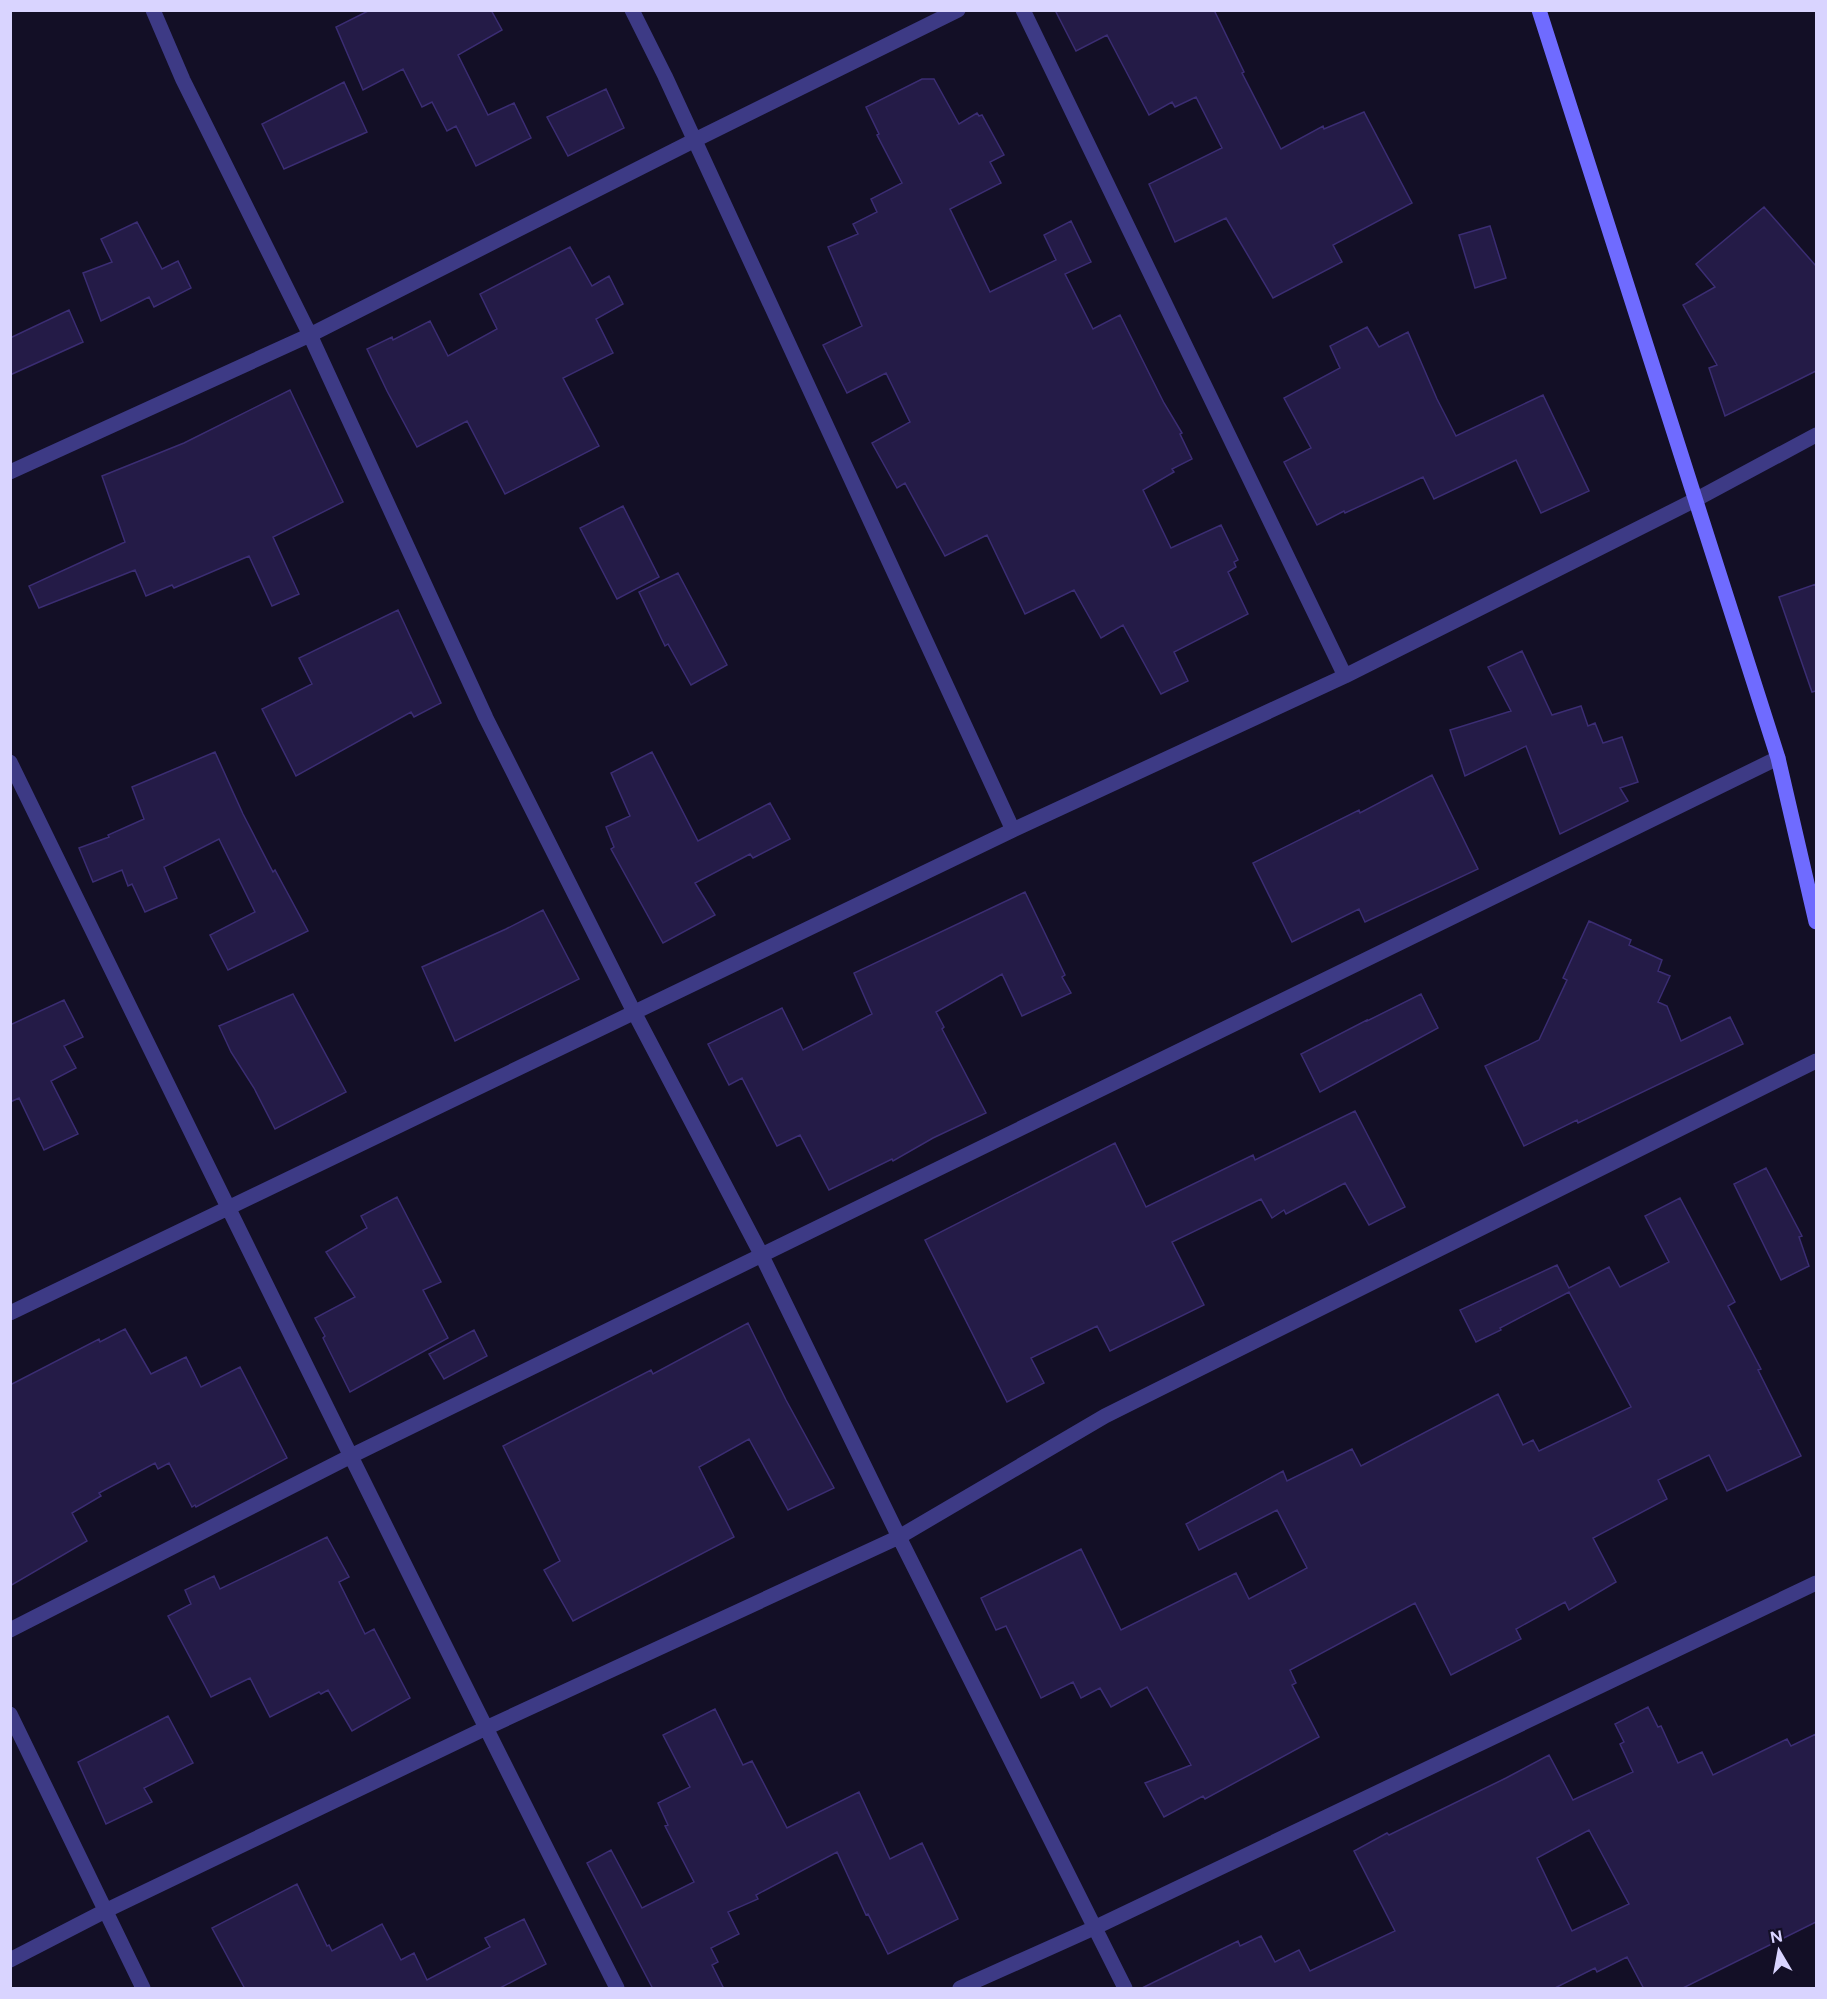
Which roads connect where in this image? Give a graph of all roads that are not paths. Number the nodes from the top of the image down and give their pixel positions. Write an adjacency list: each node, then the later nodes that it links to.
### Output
1 (153, 10): 7 (street)
2 (632, 10): 6 (street)
3 (958, 10): 6 (street)
4 (1023, 10): 11 (street)
5 (1539, 10): 10 (street)
6 (695, 140): 7 (street); 14 (street)
7 (310, 335): 9 (street); 16 (street)
8 (1816, 435): 10 (street)
9 (10, 472)
10 (1695, 500): 11 (street); 12 (street)
11 (1345, 676): 14 (street)
12 (1778, 758): 15 (street); 19 (street)
13 (10, 762): 18 (street)
14 (1013, 830): 16 (street)
15 (1816, 922)
16 (635, 1014): 18 (street); 19 (street)
17 (1816, 1061): 22 (street)
18 (228, 1209): 20 (street); 21 (street)
19 (760, 1254): 21 (street); 22 (street)
20 (10, 1313)
21 (351, 1456): 24 (street); 26 (street)
22 (899, 1537): 26 (street); 28 (street)
23 (1816, 1583): 28 (street)
24 (10, 1630)
25 (10, 1714): 27 (street)
26 (486, 1728): 27 (street); 31 (street)
27 (105, 1911): 29 (street); 30 (street)
28 (1094, 1928): 32 (street); 33 (street)
29 (10, 1960)
30 (143, 1989)
31 (617, 1989)
32 (960, 1989)
33 (1125, 1989)

